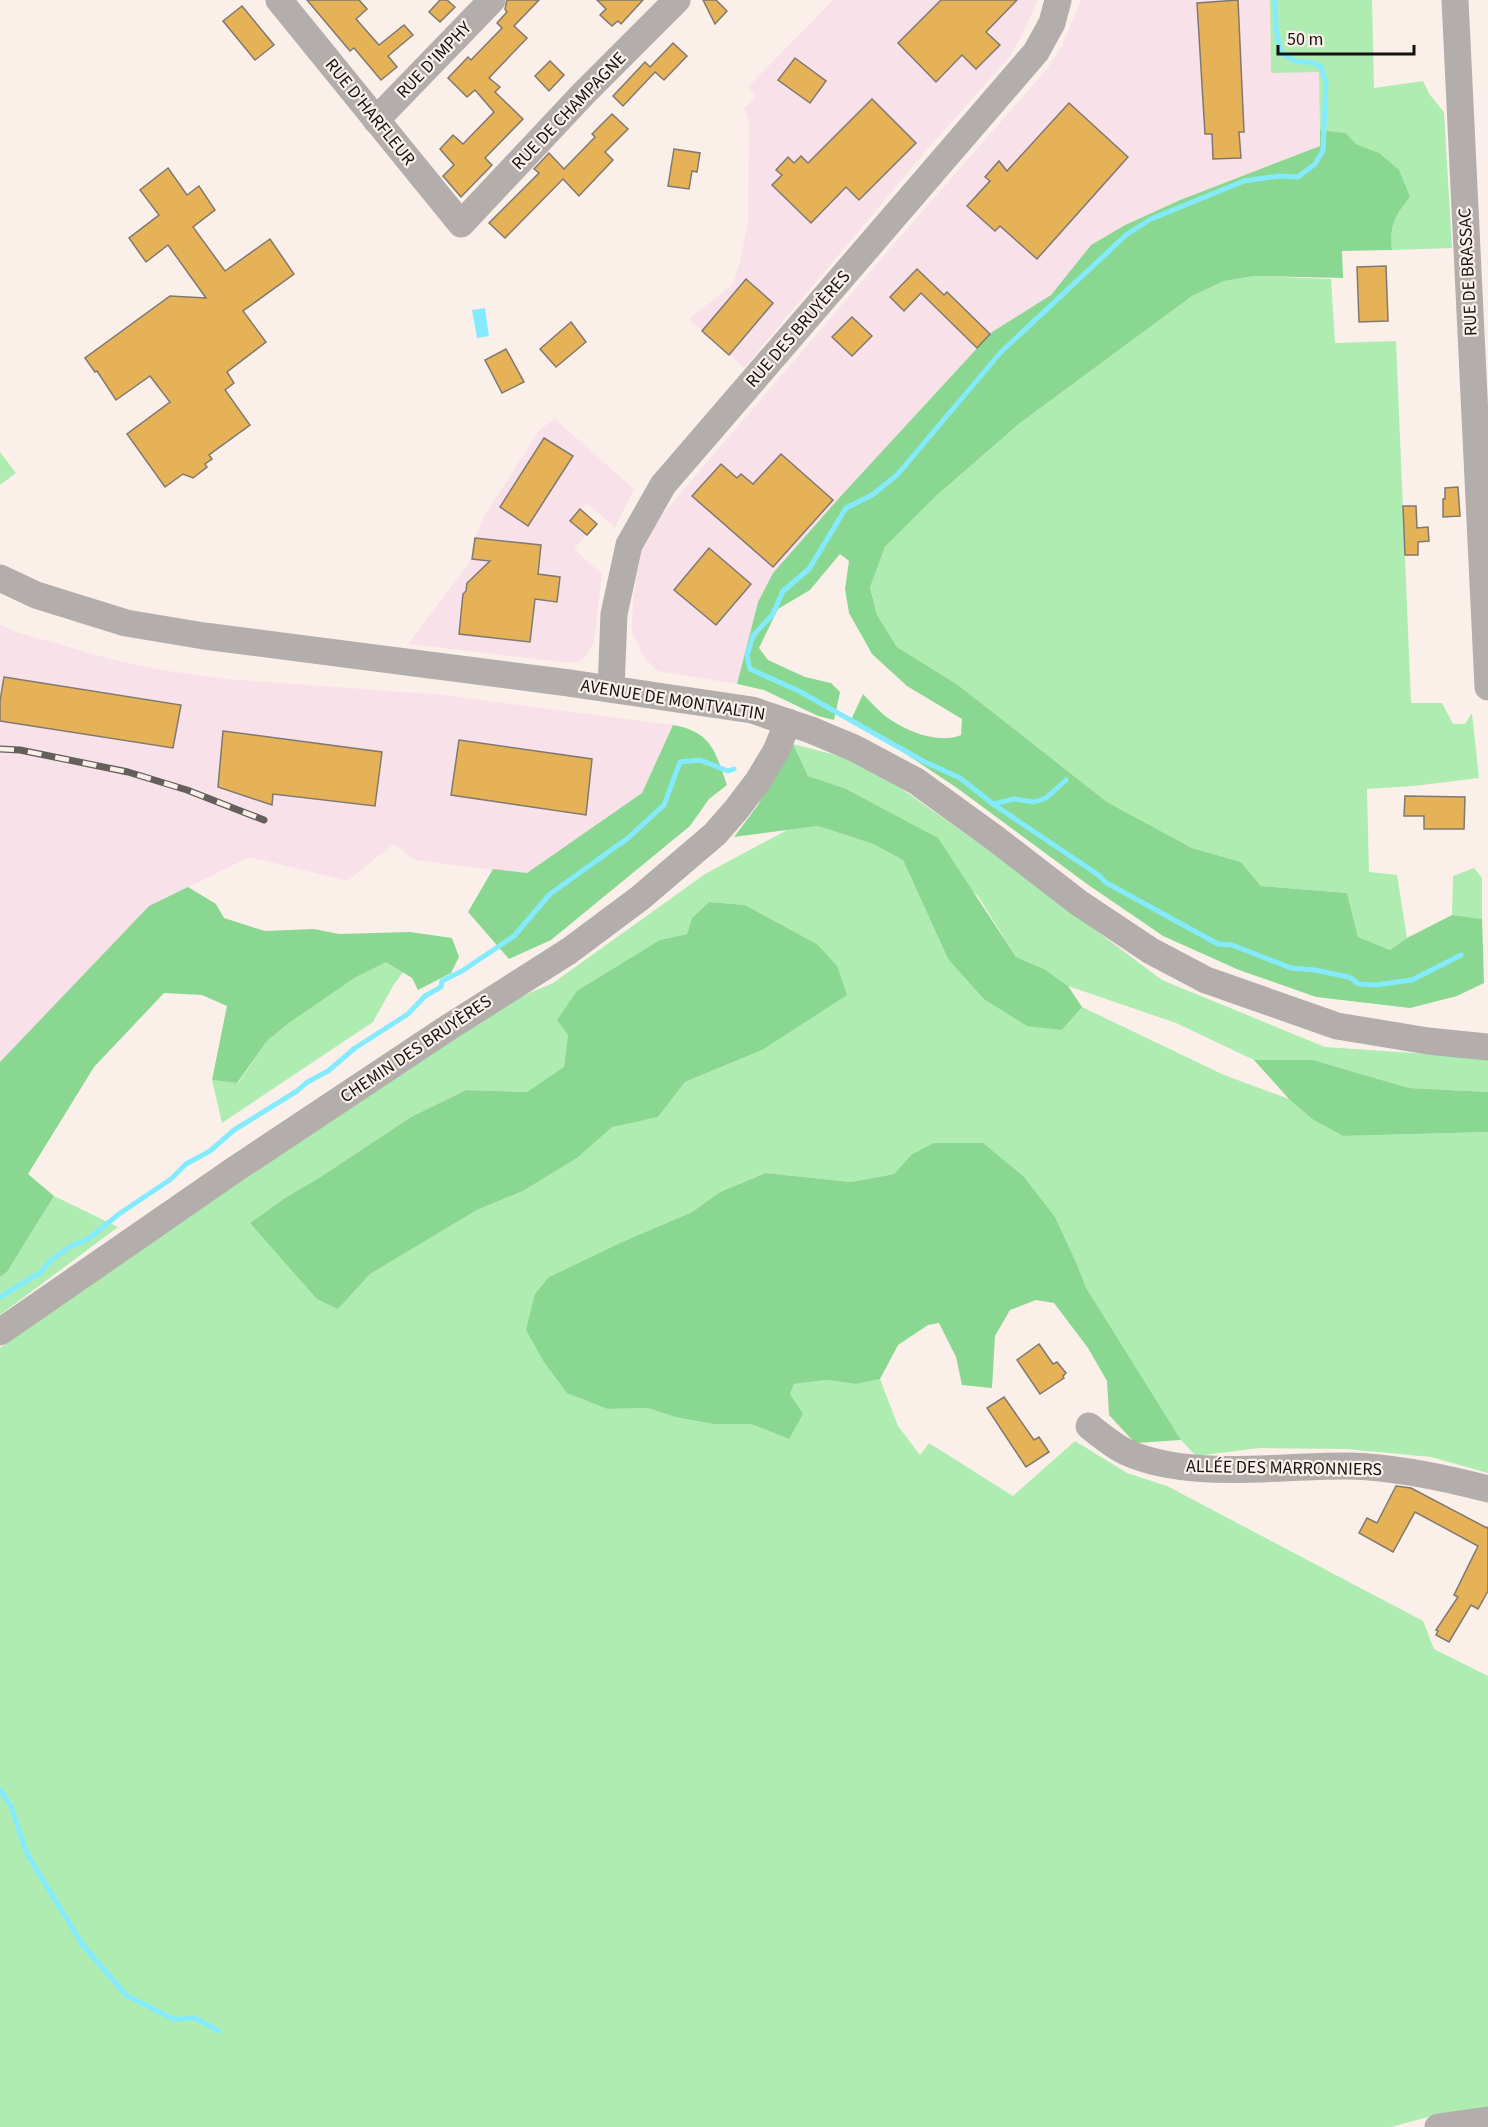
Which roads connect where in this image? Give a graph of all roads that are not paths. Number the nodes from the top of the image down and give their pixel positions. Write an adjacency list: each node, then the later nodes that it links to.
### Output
1 (279, 0): 6 (street, RUE D'HARFLEUR)
2 (492, 0): 6 (street, RUE D'IMPHY)
3 (677, 0): 7 (street, RUE DE CHAMPAGNE)
4 (1058, 0): 13 (street, RUE DES BRUYÈRES)
5 (1455, 0): 8 (street, RUE DE BRASSAC)
6 (376, 120): 7 (street, RUE D'HARFLEUR)
7 (461, 224)
8 (1479, 299): 9 (street, RUE DE BRASSAC)
9 (1483, 478): 11 (street, RUE DE BRASSAC)
10 (0, 578): 13 (street, AVENUE DE MONTVALTIN)
11 (1488, 663): 12 (street, RUE DE BRASSAC)
12 (1488, 687)
13 (611, 689): 14 (street, AVENUE DE MONTVALTIN)
14 (788, 722): 15 (street, AVENUE DE MONTVALTIN); 16 (street, CHEMIN DES BRUYÈRES)
15 (1488, 1047)
16 (0, 1332)
17 (1089, 1426): 18 (street, ALLÉE DES MARRONNIERS)
18 (1488, 1488)
19 (1488, 2120): 20 (street)
20 (1438, 2127)

